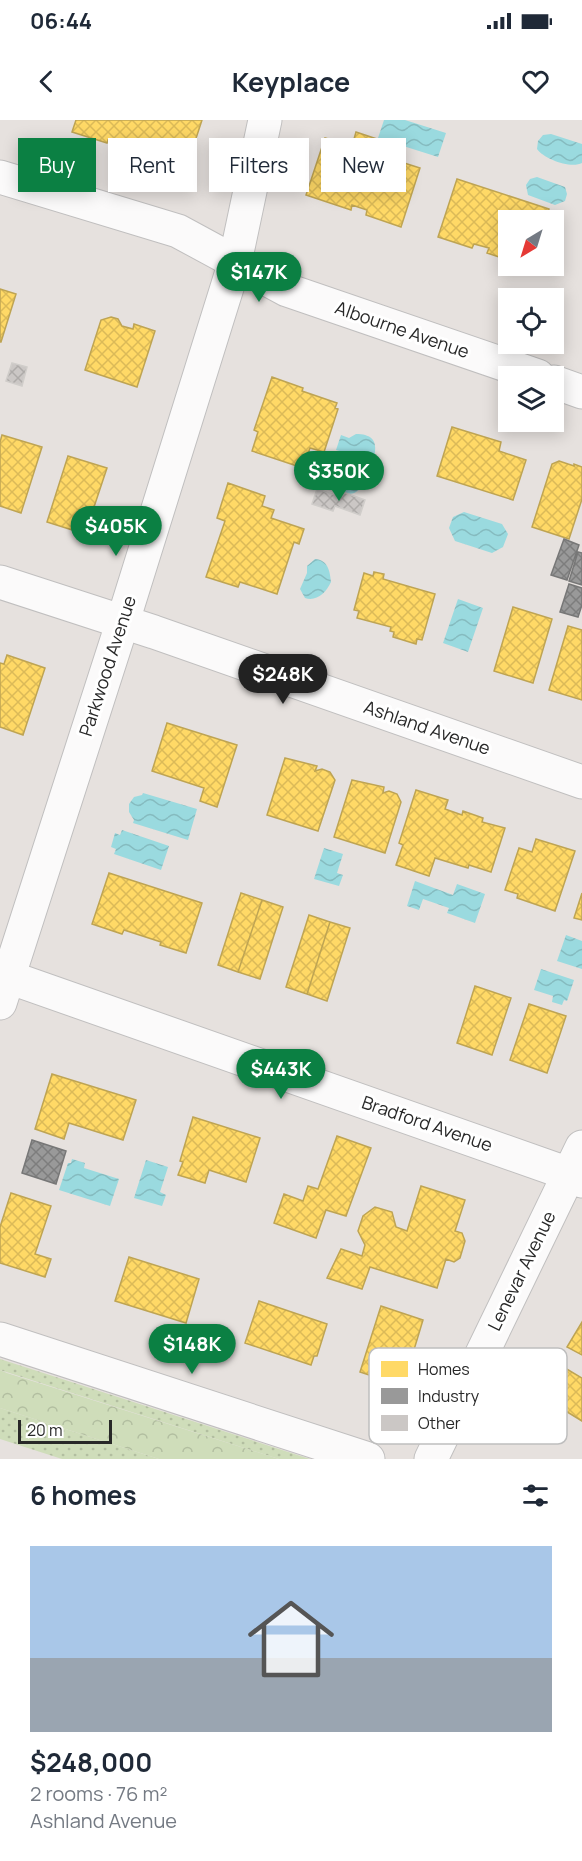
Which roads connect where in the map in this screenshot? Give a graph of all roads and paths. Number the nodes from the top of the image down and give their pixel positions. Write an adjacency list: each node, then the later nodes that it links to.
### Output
1 (265, 120): 3 (street, Parkwood Avenue)
2 (0, 177): 3 (street, Albourne Avenue)
3 (236, 262): 4 (street, Albourne Avenue); 8 (street, Parkwood Avenue)
4 (509, 366)
5 (564, 386): 6 (street)
6 (582, 392)
7 (0, 582): 8 (street, Ashland Avenue)
8 (123, 621): 9 (street, Ashland Avenue); 10 (street, Parkwood Avenue)
9 (582, 782)
10 (3, 984): 11 (street, Bradford Avenue)
11 (578, 1168): 13 (street, Lenevar Avenue)
12 (0, 1339): 15 (street)
13 (487, 1348)
14 (439, 1444): 16 (street, Lenevar Avenue)
15 (368, 1459)
16 (431, 1459)

